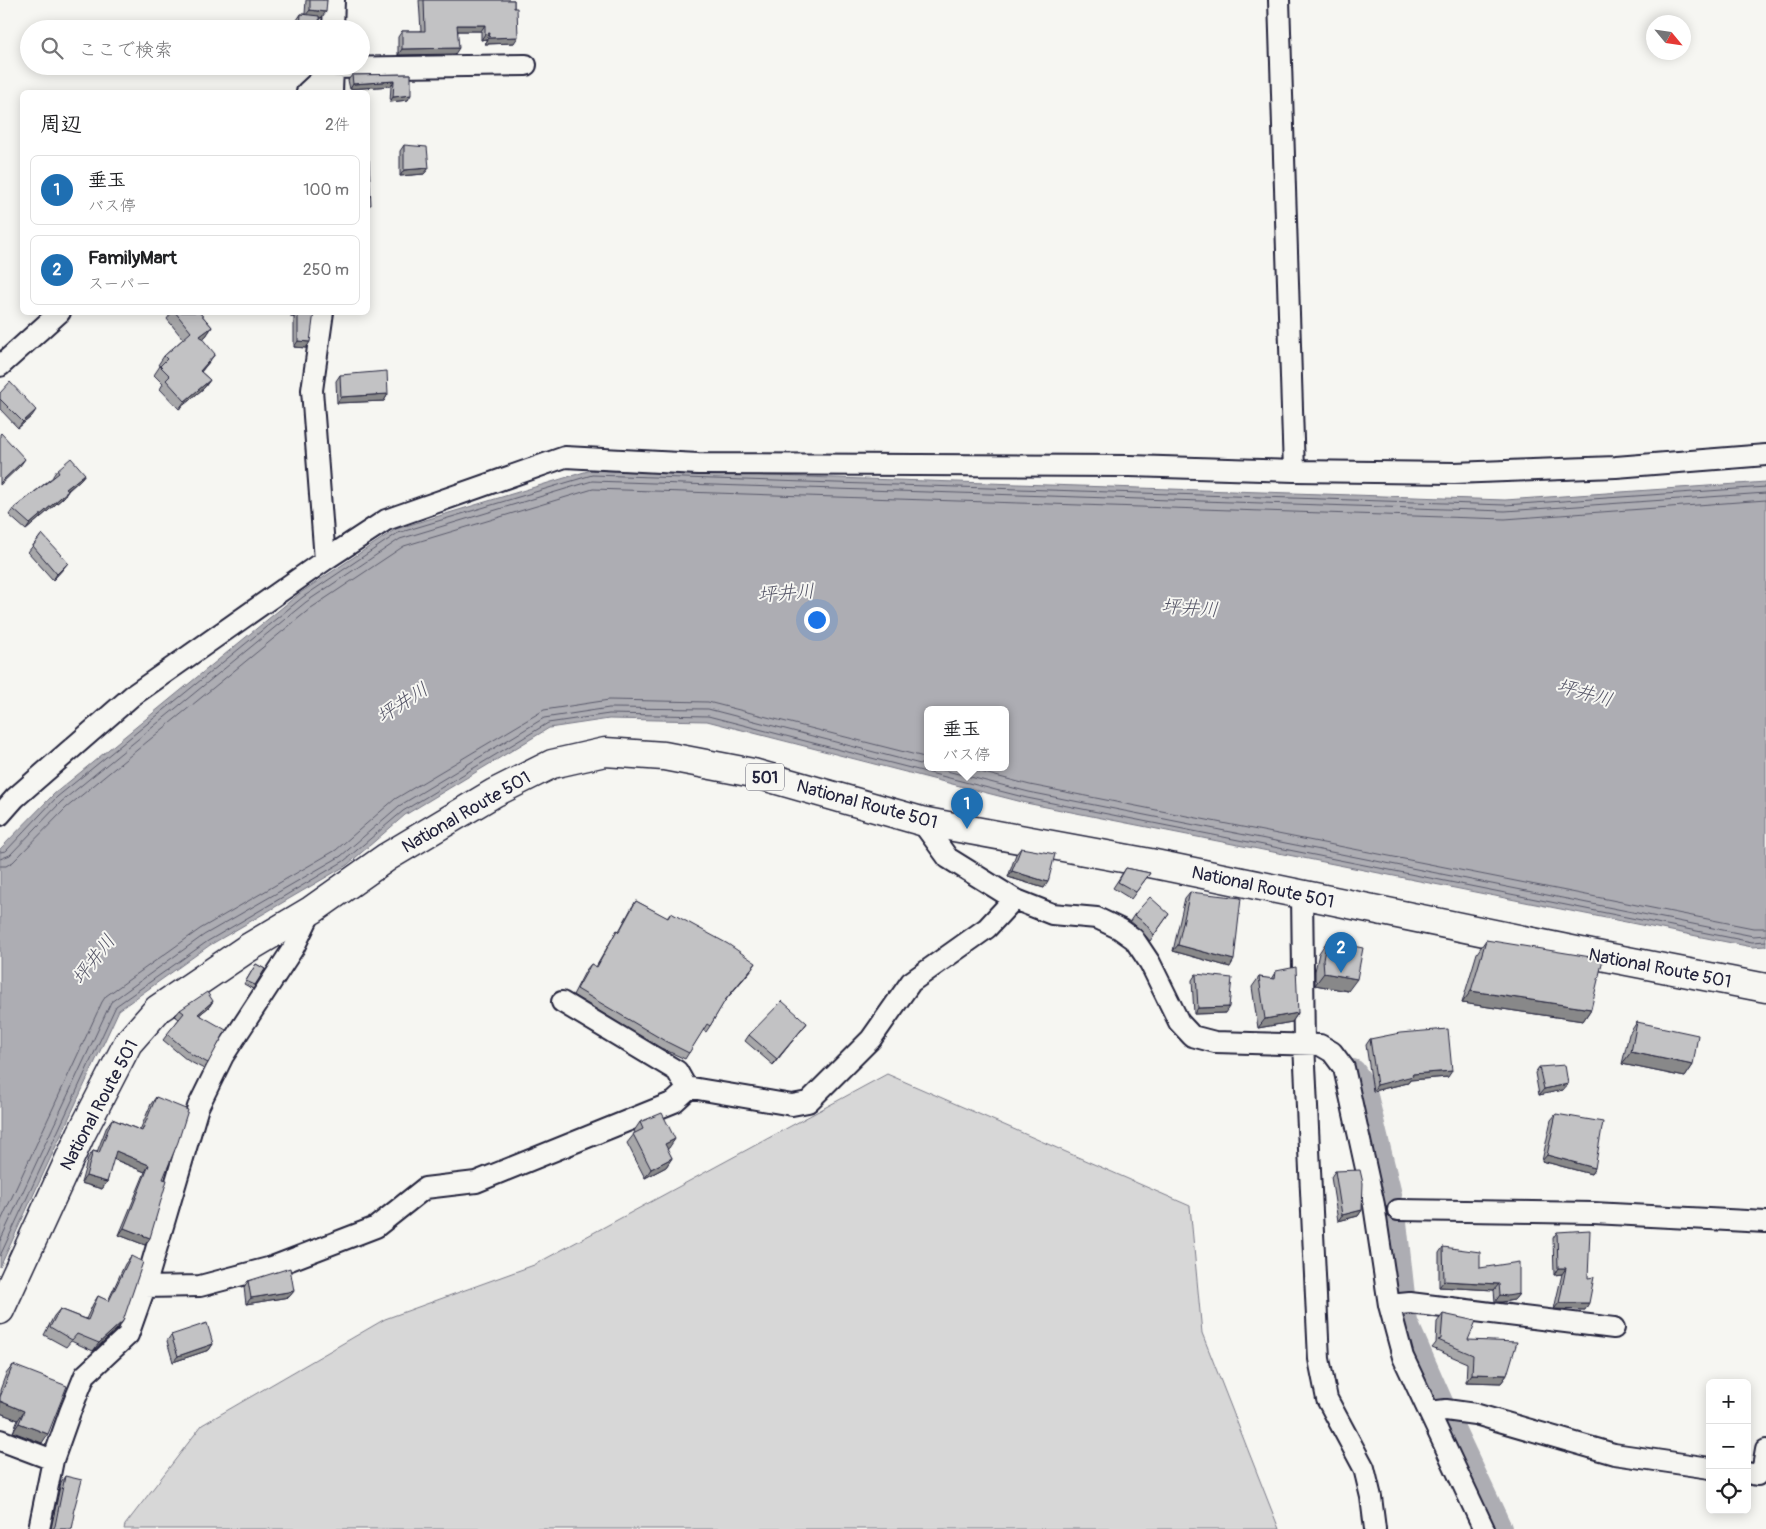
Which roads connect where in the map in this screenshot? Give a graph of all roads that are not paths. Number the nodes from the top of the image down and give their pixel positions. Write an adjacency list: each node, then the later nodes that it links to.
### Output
1 (334, 0): 3 (street)
2 (1278, 0): 14 (street)
3 (333, 20)
4 (526, 65): 5 (street)
5 (370, 67)
6 (325, 75): 8 (street)
7 (333, 75): 9 (street)
8 (309, 90)
9 (332, 90)
10 (57, 315): 12 (street)
11 (323, 315): 15 (street)
12 (0, 366)
13 (1766, 455): 14 (street)
14 (1294, 471): 15 (street)
15 (325, 560): 16 (street)
16 (0, 815)
17 (921, 821): 18 (highway, National Route 501 / 501); 19 (street); 20 (highway, National Route 501 / 501)
18 (1302, 895): 21 (highway, National Route 501 / 501); 23 (street)
19 (1014, 899): 23 (street); 24 (street)
20 (312, 910): 27 (street); 29 (highway, National Route 501 / 501)
21 (1766, 988)
22 (562, 1002): 24 (street)
23 (1304, 1044): 28 (street); 38 (street)
24 (686, 1087): 27 (street)
25 (1398, 1210): 26 (street)
26 (1766, 1222)
27 (145, 1287): 34 (street)
28 (1399, 1304): 30 (street); 31 (street)
29 (0, 1310)
30 (1614, 1328)
31 (1438, 1411): 35 (street); 39 (street)
32 (0, 1440): 34 (street)
33 (1766, 1450): 36 (street)
34 (53, 1460): 37 (street)
35 (1706, 1467)
36 (1751, 1474)
37 (39, 1529)
38 (1375, 1529)
39 (1484, 1529)

